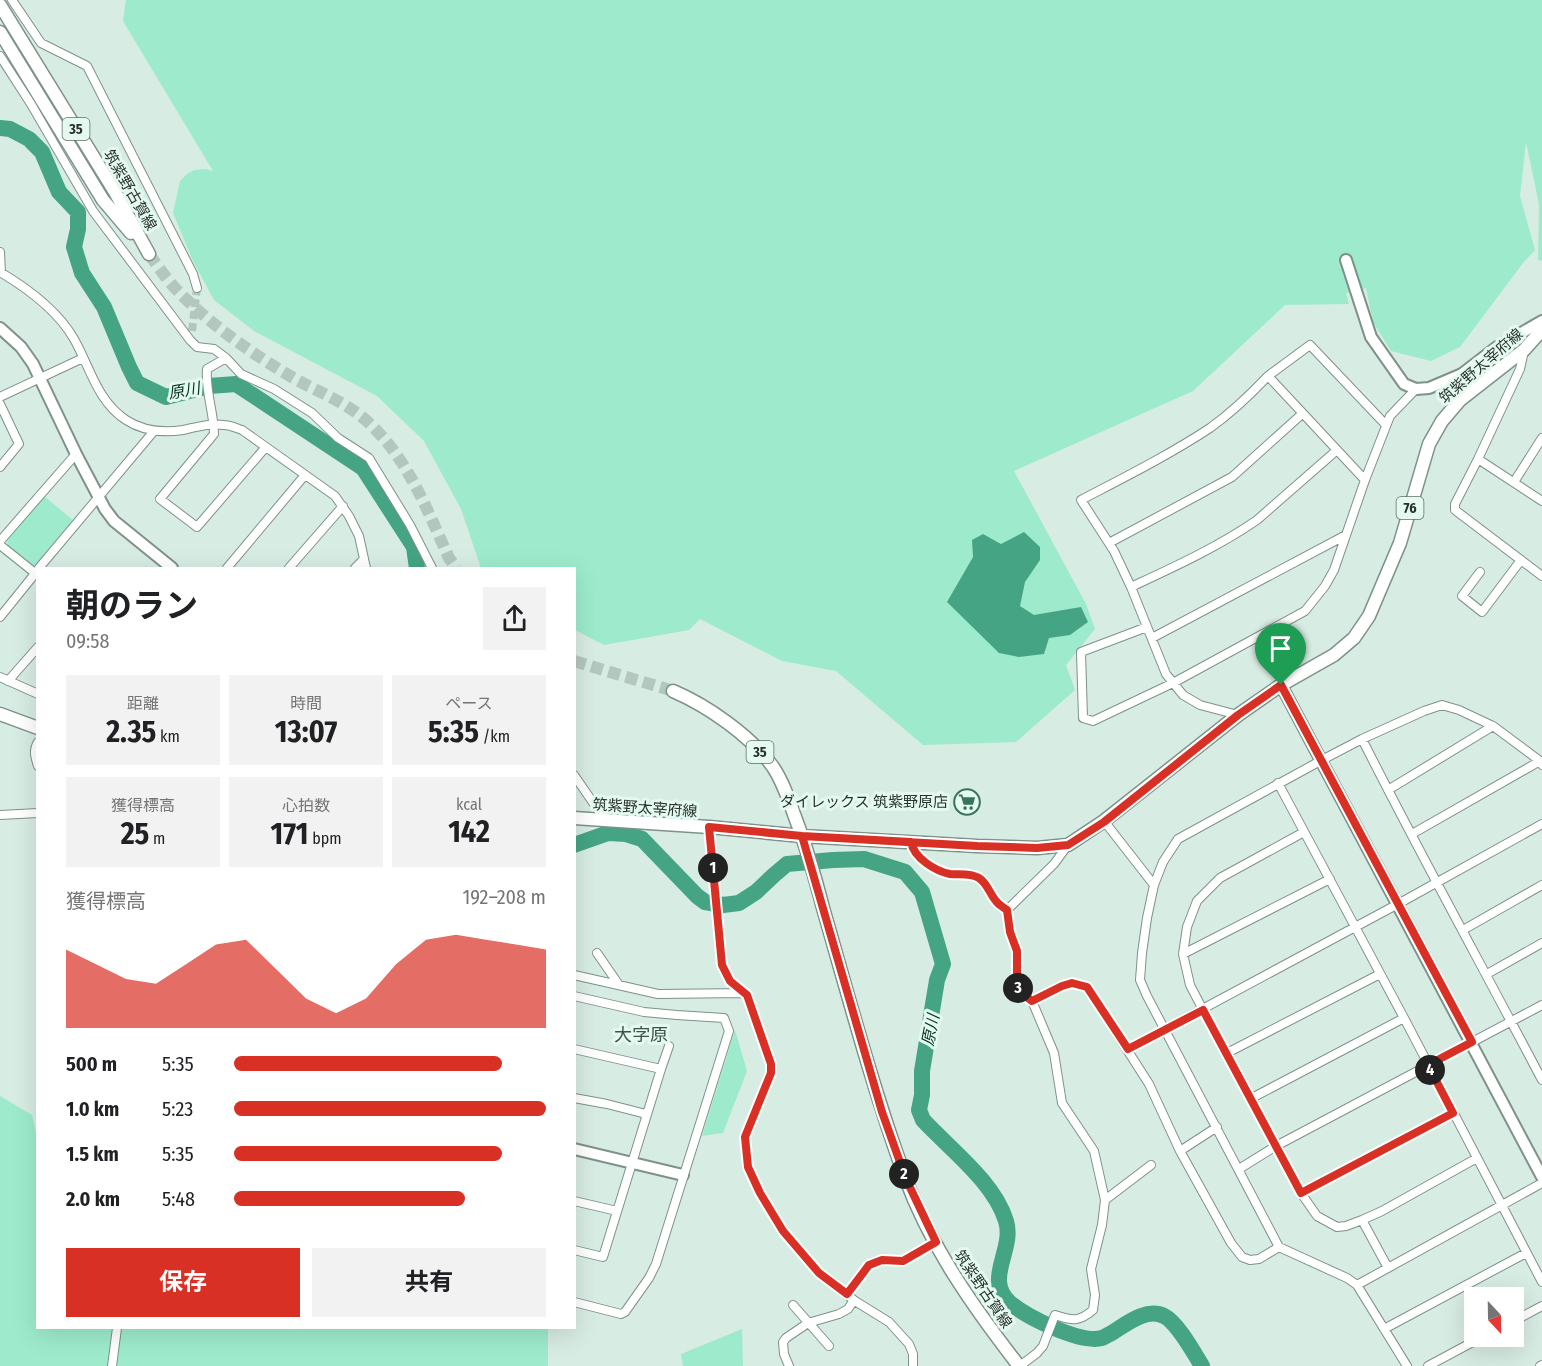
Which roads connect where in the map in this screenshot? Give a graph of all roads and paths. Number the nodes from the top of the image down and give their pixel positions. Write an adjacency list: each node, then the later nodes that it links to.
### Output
1 (12, 0): 8 (street)
2 (0, 5): 3 (main road, 筑紫野古賀線 / 35)
3 (0, 32)
4 (0, 56): 13 (street)
5 (0, 252): 7 (street)
6 (1346, 260): 19 (street)
7 (0, 272): 15 (street)
8 (197, 288)
9 (1542, 321): 19 (street)
10 (0, 328): 18 (street)
11 (1542, 330): 14 (main road, 筑紫野太宰府線 / 76)
12 (192, 331): 13 (street)
13 (190, 340): 16 (street)
14 (1524, 350): 30 (street); 63 (main road, 筑紫野太宰府線 / 76)
15 (83, 358): 18 (street); 25 (street)
16 (226, 358): 23 (street); 49 (street)
17 (1268, 376): 22 (street); 24 (street); 40 (street)
18 (39, 378): 20 (street); 29 (street)
19 (1416, 389): 24 (street)
20 (0, 397)
21 (0, 404): 31 (street)
22 (1302, 414): 28 (street); 40 (street)
23 (214, 424): 25 (street); 27 (street); 27 (street)
24 (1386, 424): 33 (street)
25 (154, 430): 35 (street)
26 (1542, 438): 34 (street)
27 (265, 448): 32 (street)
28 (1337, 450): 33 (street); 54 (street)
29 (76, 454): 35 (street); 39 (street)
30 (1478, 459): 34 (street); 42 (street)
31 (0, 467)
32 (305, 475): 37 (street); 45 (street)
33 (1365, 480): 38 (street)
34 (1514, 482): 36 (street)
35 (98, 497): 43 (street); 44 (street)
36 (1542, 501)
37 (343, 506): 41 (street); 46 (street)
38 (1346, 535): 58 (street); 62 (street)
39 (0, 543): 50 (street)
40 (1108, 543): 54 (street)
41 (364, 559): 47 (street); 48 (street)
42 (1521, 560): 52 (street); 53 (street)
43 (40, 567)
44 (171, 567)
45 (228, 567)
46 (290, 567)
47 (356, 567)
48 (366, 567)
49 (431, 567)
50 (36, 569)
51 (36, 571): 55 (street)
52 (1480, 572)
53 (1542, 576)
54 (1131, 587): 57 (street)
55 (3, 607): 56 (street)
56 (0, 617)
57 (1148, 627): 58 (street); 62 (street)
58 (1152, 638): 62 (street)
59 (36, 649): 61 (street)
60 (0, 677): 61 (street)
61 (8, 681): 65 (street)
62 (1173, 683): 67 (street)
63 (1281, 685): 67 (main road, 筑紫野太宰府線 / 76); 72 (street)
64 (673, 691): 87 (main road, 筑紫野古賀線 / 35)
65 (36, 693)
66 (0, 714): 69 (main road)
67 (1238, 715): 82 (main road, 筑紫野太宰府線 / 76)
68 (1492, 726): 70 (street); 74 (street); 77 (street)
69 (36, 727)
70 (1362, 739): 72 (street); 77 (street)
71 (36, 744): 73 (street)
72 (1322, 760): 76 (street); 94 (street)
73 (36, 761)
74 (1541, 763): 86 (street)
75 (576, 778): 81 (street)
76 (1278, 783): 85 (street); 92 (street)
77 (1388, 790): 86 (street)
78 (36, 813): 79 (street)
79 (0, 815)
80 (576, 818): 81 (main road, 筑紫野太宰府線 / 76)
81 (605, 820): 84 (main road, 筑紫野太宰府線 / 76)
82 (1104, 822): 89 (main road, 筑紫野太宰府線 / 76); 92 (street)
83 (1542, 824): 91 (street)
84 (709, 827): 87 (main road, 筑紫野太宰府線 / 76); 105 (street)
85 (1304, 832): 90 (street); 100 (street)
86 (1412, 834): 91 (street)
87 (802, 836): 88 (main road, 筑紫野太宰府線 / 76); 142 (main road, 筑紫野古賀線 / 35)
88 (911, 842): 89 (main road, 筑紫野太宰府線 / 76); 95 (street)
89 (1068, 845): 95 (street)
90 (1330, 879): 96 (street); 100 (street)
91 (1436, 883): 94 (street); 97 (street)
92 (1154, 885): 112 (street)
93 (1542, 885): 97 (street)
94 (1398, 904): 96 (street); 113 (street)
95 (1007, 910): 107 (street)
96 (1355, 928): 101 (street); 109 (street)
97 (1463, 930): 102 (street)
98 (1542, 943): 102 (street)
99 (597, 953): 104 (street)
100 (1183, 954): 109 (street)
101 (1380, 974): 110 (street); 117 (street)
102 (1487, 974): 111 (street)
103 (576, 975): 104 (street)
104 (619, 985): 105 (street)
105 (745, 993): 149 (street)
106 (576, 996): 133 (street)
107 (1032, 1001): 116 (street); 137 (street)
108 (1542, 1005): 111 (street)
109 (1203, 1010): 112 (street); 117 (street)
110 (1404, 1018): 118 (street); 122 (street)
111 (1511, 1022): 113 (street); 120 (street)
112 (1165, 1030): 116 (street); 125 (street)
113 (1472, 1042): 118 (street); 134 (street)
114 (669, 1046): 119 (street)
115 (576, 1049): 119 (street)
116 (1128, 1049): 128 (street)
117 (1227, 1053): 122 (street)
118 (1428, 1065): 123 (street); 126 (street)
119 (661, 1069): 124 (street)
120 (1542, 1080)
121 (576, 1098): 124 (street)
122 (1250, 1099): 126 (street)
123 (1453, 1113): 129 (street); 136 (street)
124 (645, 1114): 130 (street)
125 (1217, 1127): 128 (street); 132 (street)
126 (1276, 1146): 132 (street); 136 (street)
127 (576, 1149): 130 (street)
128 (1180, 1151): 143 (street)
129 (1477, 1158): 139 (street); 141 (street)
130 (632, 1163): 133 (street); 140 (street)
131 (1151, 1165): 137 (street)
132 (1239, 1169): 143 (street)
133 (683, 1175): 150 (street)
134 (1542, 1177)
135 (1542, 1183): 139 (street)
136 (1301, 1193): 141 (street)
137 (1105, 1200): 162 (street)
138 (576, 1201): 140 (street)
139 (1502, 1205): 145 (street); 146 (street)
140 (617, 1211): 144 (street)
141 (1362, 1220): 146 (street)
142 (936, 1242): 149 (street); 162 (main road, 筑紫野古賀線 / 35)
143 (1279, 1247): 148 (street)
144 (576, 1250)
145 (1526, 1253): 147 (street); 156 (street)
146 (1388, 1268): 148 (street)
147 (1542, 1282)
148 (1356, 1285): 156 (street)
149 (850, 1297): 154 (street); 161 (street)
150 (576, 1303)
151 (793, 1305): 154 (street)
152 (1542, 1306): 153 (street)
153 (1524, 1316)
154 (808, 1323): 157 (street); 160 (street)
155 (117, 1329): 159 (street)
156 (1384, 1329): 163 (street)
157 (829, 1346)
158 (1464, 1347): 164 (street)
159 (112, 1366)
160 (789, 1366)
161 (913, 1366)
162 (1020, 1366)
163 (1407, 1366)
164 (1428, 1366)

